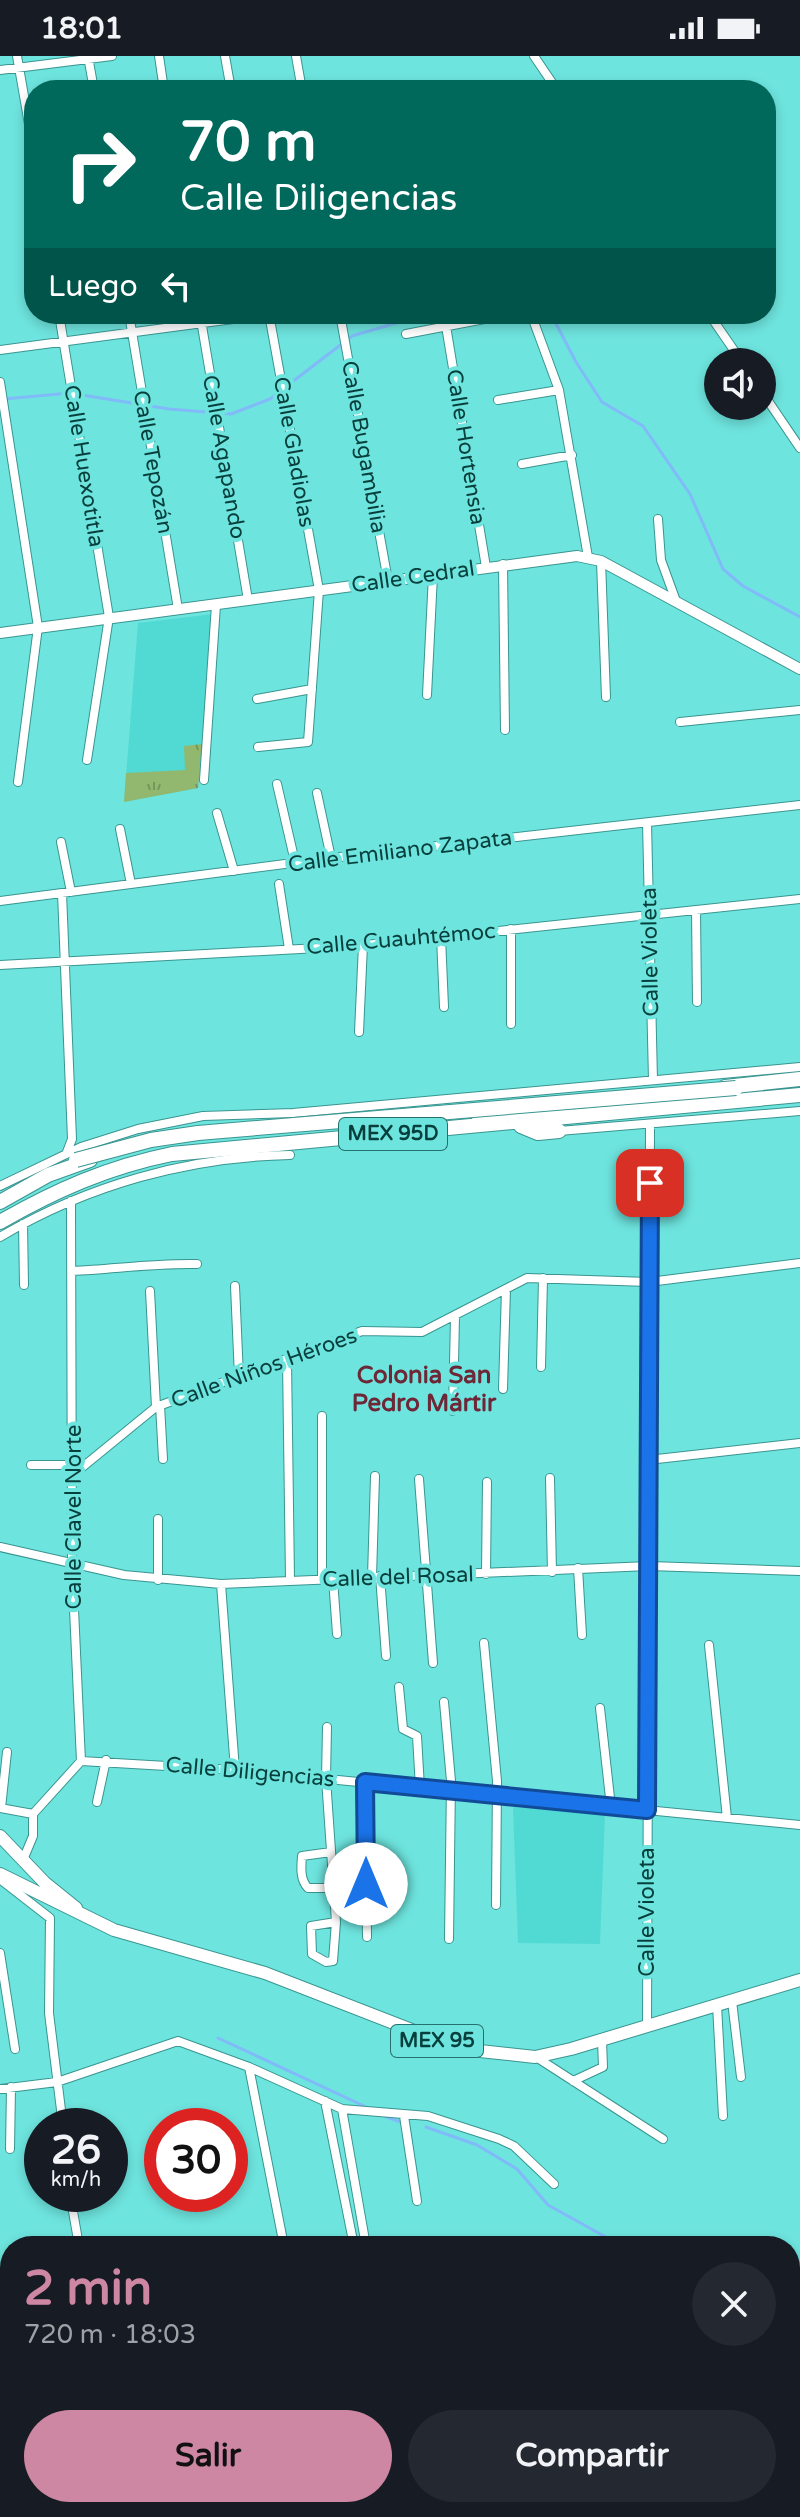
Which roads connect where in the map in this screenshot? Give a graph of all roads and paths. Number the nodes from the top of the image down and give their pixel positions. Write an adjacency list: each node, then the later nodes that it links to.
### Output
1 (17, 56): 8 (street)
2 (112, 56): 7 (street)
3 (159, 56): 11 (street)
4 (225, 56): 12 (street)
5 (296, 56): 13 (street)
6 (534, 56): 14 (street)
7 (88, 57): 8 (street); 10 (street)
8 (21, 67): 9 (street); 15 (street)
9 (0, 70)
10 (92, 80)
11 (163, 80)
12 (229, 80)
13 (300, 80)
14 (550, 80)
15 (24, 87)
16 (61, 324): 27 (street, Calle Huexotitla)
17 (131, 324): 25 (street, Calle Tepozán)
18 (202, 324): 25 (street); 45 (street, Calle Agapando)
19 (272, 324): 44 (street, Calle Gladiolas)
20 (342, 324): 43 (street, Calle Bugambilia)
21 (457, 324): 24 (street)
22 (535, 324): 31 (street)
23 (716, 324): 28 (street)
24 (446, 326): 26 (street); 41 (street, Calle Hortensia)
25 (132, 332): 27 (street); 48 (street, Calle Tepozán)
26 (406, 334)
27 (64, 342): 29 (street); 49 (street, Calle Huexotitla)
28 (732, 348)
29 (0, 350)
30 (1, 386): 50 (street)
31 (559, 390): 32 (street); 35 (street)
32 (498, 400)
33 (776, 413): 34 (street)
34 (800, 448)
35 (572, 455): 36 (street); 38 (street)
36 (522, 464)
37 (658, 519): 46 (street)
38 (588, 557): 39 (street, Calle Cedral); 40 (street, Calle Cedral)
39 (601, 561): 46 (street, Calle Cedral); 55 (street)
40 (503, 564): 41 (street, Calle Cedral); 59 (street)
41 (486, 567): 42 (street, Calle Cedral)
42 (433, 575): 43 (street, Calle Cedral); 54 (street)
43 (388, 581): 44 (street, Calle Cedral)
44 (319, 590): 45 (street, Calle Cedral); 53 (street, Calle Gladiolas)
45 (248, 600): 47 (street, Calle Cedral)
46 (676, 601): 52 (street, Calle Cedral)
47 (216, 605): 48 (street, Calle Cedral); 62 (street)
48 (178, 609): 49 (street, Calle Cedral)
49 (109, 617): 50 (street, Calle Cedral); 61 (street, Calle Huexotitla)
50 (38, 627): 51 (street, Calle Cedral); 63 (street)
51 (0, 633)
52 (800, 669)
53 (312, 689): 56 (street); 60 (street, Calle Gladiolas)
54 (427, 695)
55 (606, 697)
56 (257, 699)
57 (800, 710): 58 (street)
58 (680, 722)
59 (505, 730)
60 (258, 747)
61 (87, 760)
62 (204, 780)
63 (18, 782)
64 (277, 784): 72 (street)
65 (317, 793): 71 (street)
66 (800, 805): 68 (street, Calle Emiliano Zapata)
67 (217, 813): 73 (street)
68 (647, 823): 71 (street, Calle Emiliano Zapata); 80 (street, Calle Violeta)
69 (120, 829): 74 (street)
70 (61, 842): 76 (street)
71 (331, 858): 72 (street, Calle Emiliano Zapata)
72 (295, 862): 73 (street, Calle Emiliano Zapata)
73 (234, 871): 74 (street, Calle Emiliano Zapata)
74 (131, 884): 76 (street, Calle Emiliano Zapata)
75 (279, 884): 84 (street)
76 (67, 892): 78 (street, Calle Emiliano Zapata); 85 (street)
77 (800, 899): 79 (street, Calle Cuauhtémoc)
78 (0, 901)
79 (696, 910): 80 (street, Calle Cuauhtémoc); 87 (street)
80 (649, 915): 81 (street, Calle Cuauhtémoc); 92 (street, Calle Violeta)
81 (511, 929): 82 (street, Calle Cuauhtémoc); 89 (street)
82 (441, 937): 83 (street, Calle Cuauhtémoc); 88 (street)
83 (363, 945): 84 (street, Calle Cuauhtémoc); 90 (street)
84 (289, 949): 85 (street, Calle Cuauhtémoc)
85 (66, 960): 86 (street, Calle Cuauhtémoc); 101 (street)
86 (0, 965)
87 (697, 1002)
88 (444, 1007)
89 (511, 1024)
90 (359, 1032)
91 (800, 1067): 92 (street)
92 (653, 1080): 97 (street)
93 (800, 1080): 97 (highway, MEX 95D); 104 (highway, bridge)
94 (800, 1087): 107 (highway, bridge)
95 (800, 1095): 98 (highway, MEX 95D)
96 (800, 1111): 99 (street)
97 (293, 1120): 101 (street); 106 (highway, MEX 95D)
98 (517, 1124): 100 (highway); 108 (highway, MEX 95D)
99 (650, 1125): 100 (street); 115 (street, Calle Violeta)
100 (559, 1131)
101 (67, 1152): 103 (street)
102 (290, 1155): 105 (street)
103 (0, 1186)
104 (0, 1195)
105 (71, 1201): 109 (street); 113 (street, Calle Clavel Norte)
106 (0, 1202)
107 (0, 1210)
108 (0, 1222)
109 (23, 1224): 110 (street); 116 (street)
110 (0, 1237)
111 (800, 1263): 115 (street, Calle Niños Héroes)
112 (197, 1264): 113 (street)
113 (72, 1271): 132 (street, Calle Clavel Norte)
114 (543, 1278): 115 (street, Calle Niños Héroes); 118 (street, Calle Niños Héroes); 122 (street)
115 (649, 1282): 130 (street, Calle Violeta)
116 (24, 1285)
117 (235, 1286): 123 (street)
118 (506, 1289): 120 (street, Calle Niños Héroes); 124 (street)
119 (150, 1291): 125 (street)
120 (455, 1316): 121 (street, Calle Niños Héroes); 126 (street)
121 (287, 1360): 123 (street, Calle Niños Héroes); 150 (street)
122 (541, 1367)
123 (239, 1377): 125 (street, Calle Niños Héroes)
124 (503, 1389)
125 (158, 1406): 129 (street); 132 (street, Calle Niños Héroes)
126 (453, 1411)
127 (322, 1416): 147 (street)
128 (800, 1443): 130 (street)
129 (163, 1459)
130 (648, 1460): 140 (street, Calle Violeta)
131 (31, 1465): 132 (street)
132 (74, 1469): 139 (street, Calle Clavel Norte)
133 (375, 1476): 146 (street)
134 (550, 1478): 143 (street)
135 (419, 1479): 145 (street)
136 (487, 1482): 144 (street)
137 (158, 1519): 149 (street)
138 (0, 1547): 139 (street, Calle del Rosal)
139 (72, 1566): 149 (street, Calle del Rosal); 164 (street, Calle Clavel Norte)
140 (649, 1566): 141 (street, Calle del Rosal); 142 (street, Calle del Rosal); 174 (street, Calle Violeta)
141 (578, 1568): 143 (street, Calle del Rosal); 153 (street)
142 (800, 1571)
143 (552, 1572): 144 (street, Calle del Rosal)
144 (486, 1574): 145 (street, Calle del Rosal)
145 (426, 1575): 146 (street, Calle del Rosal); 157 (street)
146 (376, 1577): 148 (street, Calle del Rosal); 156 (street)
147 (322, 1579): 148 (street, Calle del Rosal); 150 (street, Calle del Rosal)
148 (333, 1579): 152 (street)
149 (158, 1580): 151 (street, Calle del Rosal)
150 (290, 1580): 151 (street, Calle del Rosal)
151 (221, 1584): 165 (street)
152 (337, 1634)
153 (582, 1635)
154 (484, 1643): 170 (street)
155 (709, 1645): 176 (street)
156 (386, 1656)
157 (433, 1663)
158 (399, 1687): 168 (street)
159 (444, 1702): 169 (street)
160 (600, 1708): 172 (street)
161 (327, 1727): 166 (street)
162 (7, 1752): 173 (street)
163 (106, 1760): 164 (street, Calle Diligencias); 165 (street, Calle Diligencias); 171 (street)
164 (81, 1761): 175 (street)
165 (235, 1770): 166 (street, Calle Diligencias)
166 (326, 1779): 167 (street, Calle Diligencias); 179 (street)
167 (365, 1782): 168 (street, Calle Diligencias); 186 (street)
168 (420, 1788): 169 (street, Calle Diligencias)
169 (450, 1791): 170 (street, Calle Diligencias); 187 (street)
170 (497, 1795): 172 (street, Calle Diligencias); 183 (street)
171 (97, 1802)
172 (611, 1807): 174 (street, Calle Diligencias)
173 (1, 1808): 175 (street)
174 (647, 1810): 176 (street, Calle Diligencias); 192 (street, Calle Violeta)
175 (33, 1814): 180 (street)
176 (727, 1818): 177 (street, Calle Diligencias)
177 (800, 1825)
178 (0, 1836): 180 (main road, MEX 95)
179 (331, 1852): 182 (street); 182 (street)
180 (23, 1860): 181 (main road); 184 (main road, MEX 95)
181 (0, 1876): 184 (main road, MEX 95); 199 (street)
182 (333, 1888): 185 (street)
183 (496, 1905)
184 (85, 1915): 195 (main road, MEX 95)
185 (336, 1922): 185 (street)
186 (367, 1937)
187 (449, 1939)
188 (0, 1953): 194 (street)
189 (800, 1980): 190 (main road, MEX 95)
190 (732, 2001): 191 (main road, MEX 95); 197 (street)
191 (717, 2005): 192 (main road, MEX 95); 206 (street)
192 (647, 2027): 193 (main road, MEX 95)
193 (602, 2040): 195 (main road, MEX 95); 198 (street)
194 (15, 2049)
195 (535, 2057): 198 (street)
196 (249, 2067): 199 (street); 202 (street); 217 (street)
197 (741, 2077)
198 (573, 2081): 207 (street)
199 (57, 2082): 200 (street); 203 (street)
200 (11, 2087): 201 (street); 208 (street)
201 (0, 2089)
202 (325, 2101): 204 (street); 210 (street)
203 (61, 2108)
204 (342, 2109): 205 (street); 209 (street)
205 (404, 2116): 211 (street); 214 (street)
206 (723, 2116)
207 (663, 2139)
208 (10, 2149)
209 (350, 2153): 210 (street); 212 (street)
210 (336, 2155): 213 (street)
211 (554, 2184)
212 (356, 2191): 213 (street); 219 (street)
213 (344, 2193): 218 (street)
214 (417, 2201)
215 (73, 2212): 216 (street)
216 (77, 2236)
217 (282, 2236)
218 (353, 2236)
219 (364, 2236)

